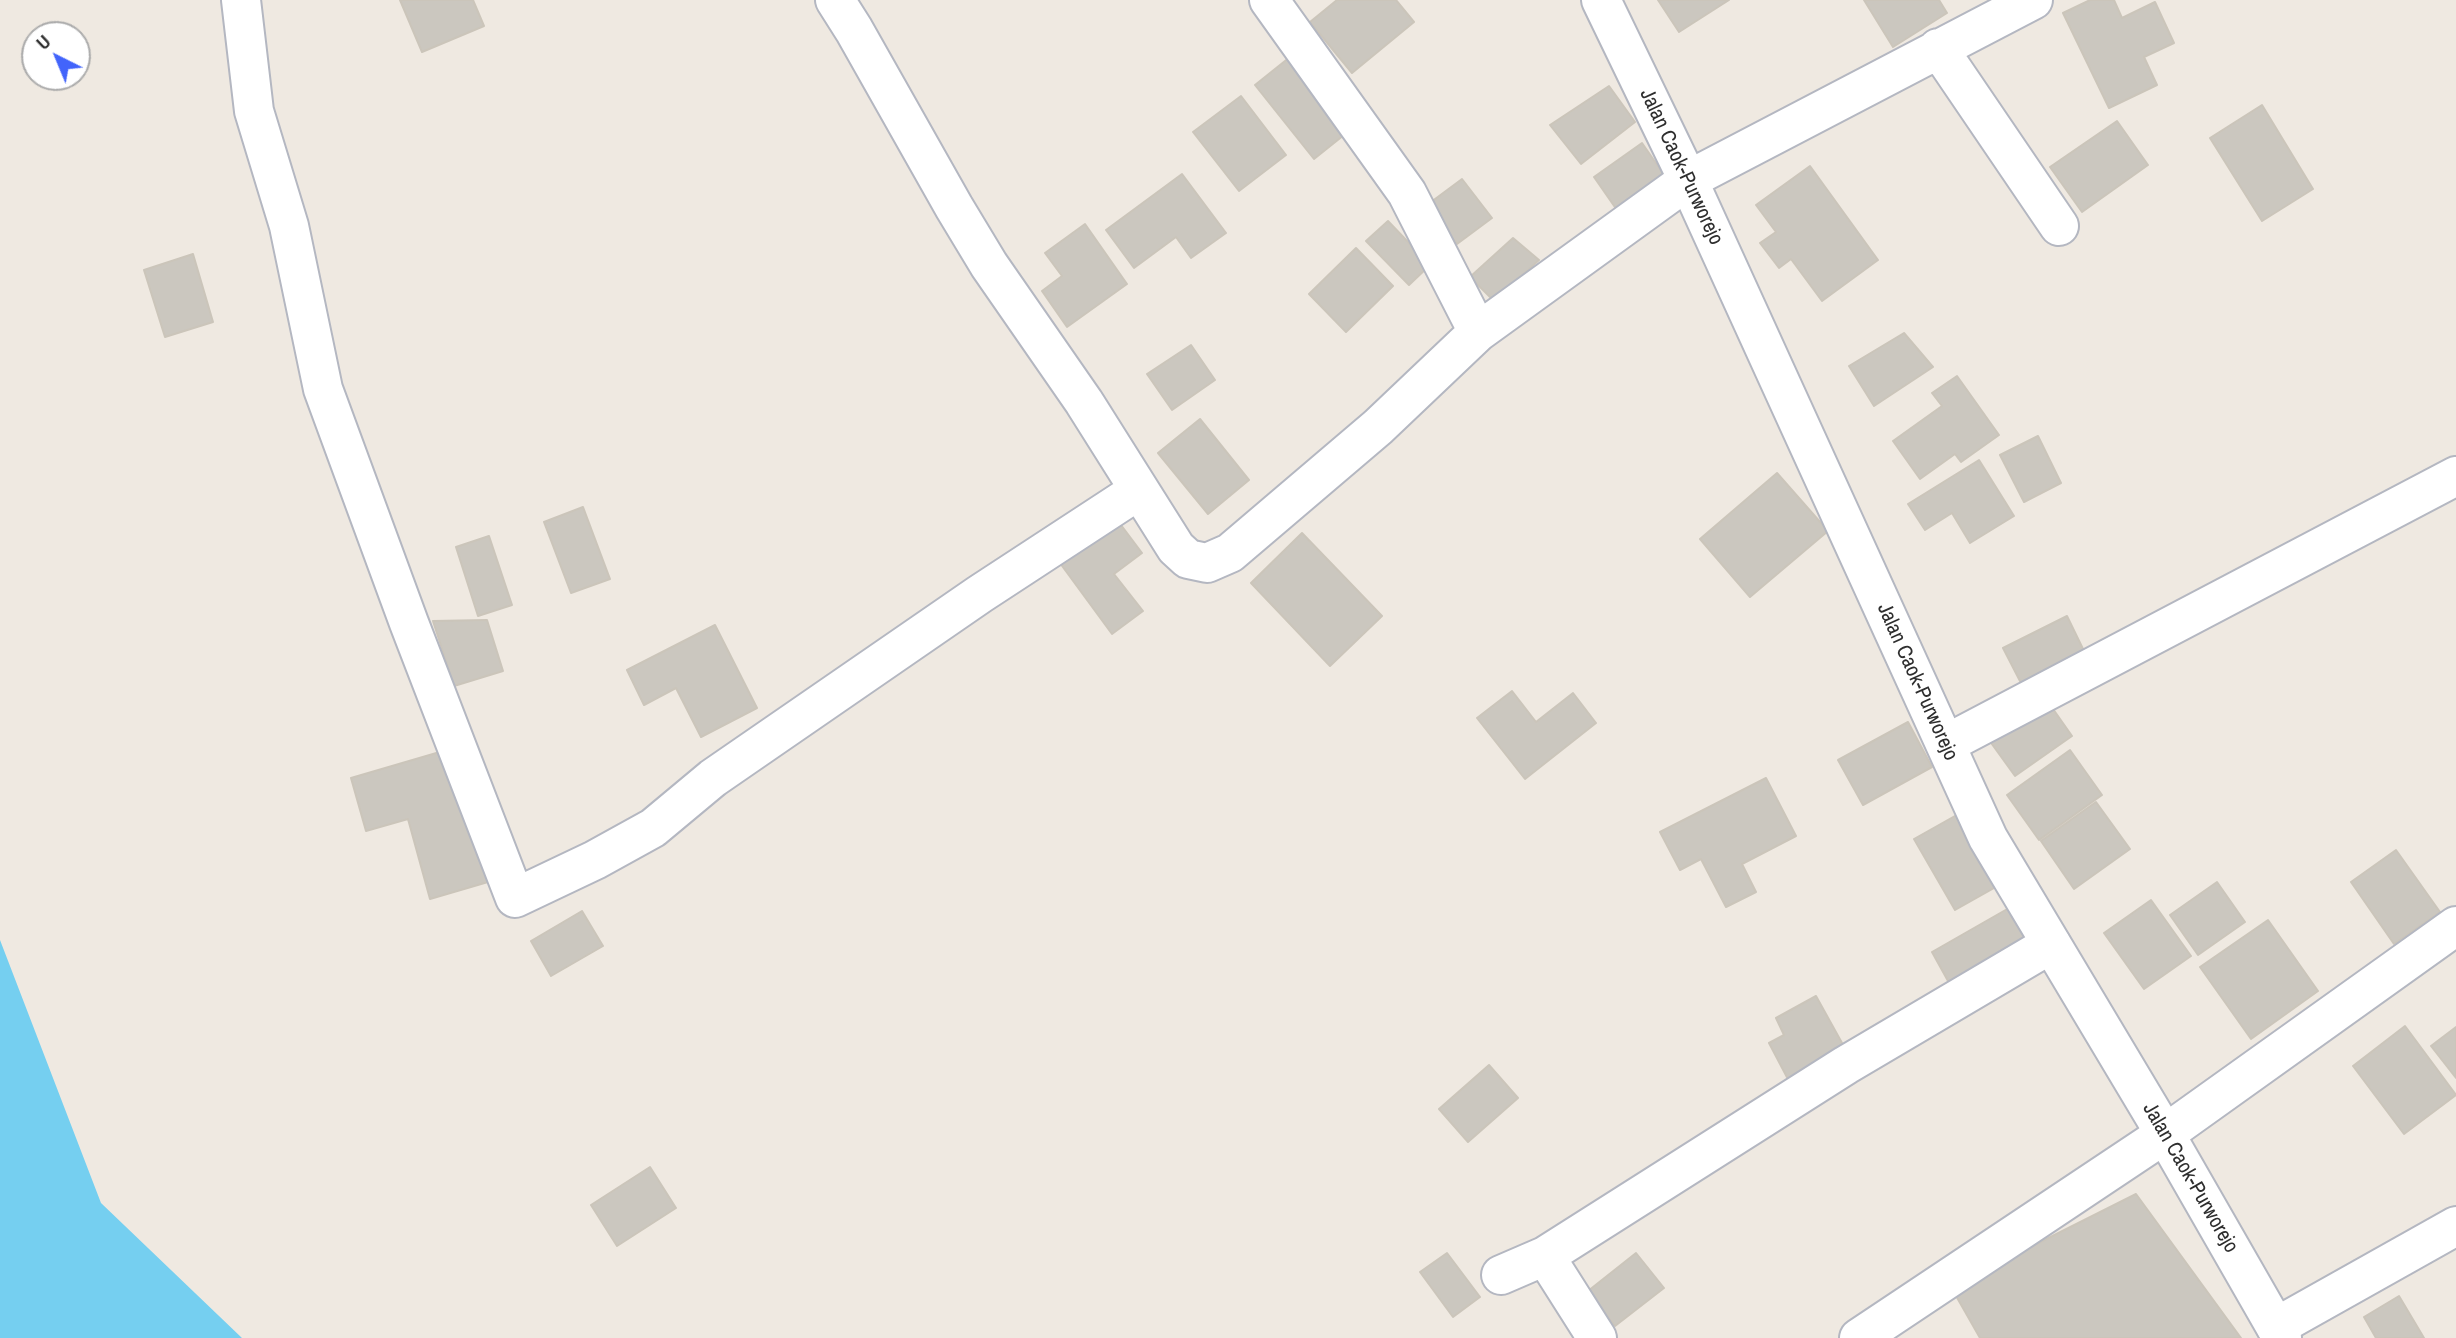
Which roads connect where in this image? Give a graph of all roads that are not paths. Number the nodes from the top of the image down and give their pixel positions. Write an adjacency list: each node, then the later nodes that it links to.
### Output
1 (241, 0): 11 (street)
2 (835, 0): 11 (street)
3 (1269, 0): 9 (street)
4 (1601, 0): 7 (street, Jalan Caok-Purworejo)
5 (2033, 0): 6 (street)
6 (1938, 48): 7 (street); 8 (street)
7 (1688, 180): 9 (street); 12 (street, Jalan Caok-Purworejo)
8 (2059, 226)
9 (1478, 332): 11 (street)
10 (2456, 476): 12 (street)
11 (1139, 490)
12 (1946, 744): 14 (street, Jalan Caok-Purworejo)
13 (2456, 926): 15 (street)
14 (2051, 944): 15 (street, Jalan Caok-Purworejo); 17 (street)
15 (2165, 1134): 19 (street, Jalan Caok-Purworejo); 21 (street)
16 (2456, 1226): 19 (street)
17 (1545, 1256): 18 (street); 20 (street)
18 (1501, 1275)
19 (2279, 1333)
20 (1597, 1338)
21 (1859, 1338)

